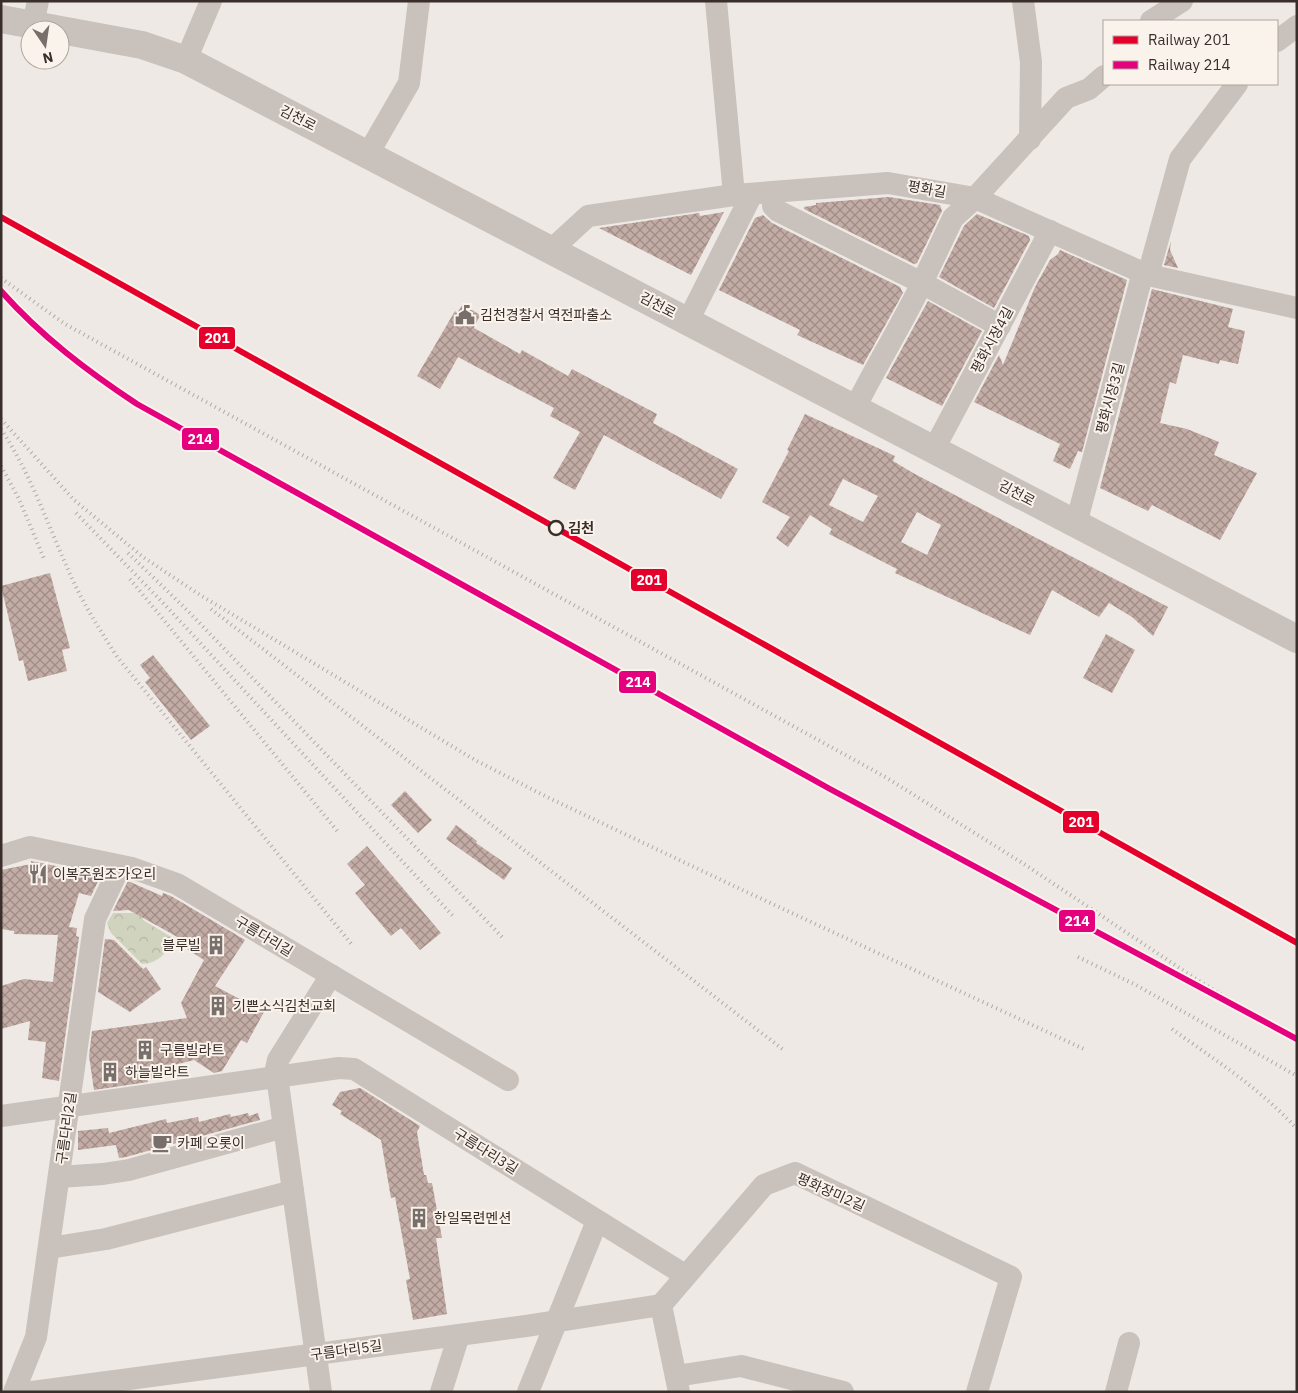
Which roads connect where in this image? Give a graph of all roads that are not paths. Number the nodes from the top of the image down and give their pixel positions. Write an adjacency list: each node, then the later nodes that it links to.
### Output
1 (211, 1): 11 (street)
2 (419, 1): 15 (street)
3 (716, 1): 16 (street)
4 (1023, 1): 14 (street)
5 (1182, 1): 8 (street)
6 (35, 13): 7 (street, 김천로); 11 (street, 김천로)
7 (1, 19)
8 (1153, 20)
9 (1297, 26): 10 (street)
10 (1278, 40)
11 (186, 60): 15 (street, 김천로)
12 (1103, 77): 14 (street)
13 (1236, 85): 20 (street, 평화시장3길)
14 (1030, 139): 17 (street)
15 (368, 154): 19 (street, 김천로)
16 (753, 194): 17 (street, 평화길); 19 (street, 평화길); 21 (street); 23 (street)
17 (975, 198): 18 (street, 평화길); 21 (street)
18 (1050, 231): 20 (street, 평화길); 24 (street, 평화시장4길)
19 (552, 249): 23 (street, 김천로)
20 (1146, 274): 22 (street, 평화길); 27 (street, 평화시장3길)
21 (922, 283): 24 (street); 25 (street)
22 (1297, 308)
23 (688, 320): 25 (street, 김천로)
24 (1000, 326): 26 (street, 평화시장4길)
25 (855, 408): 26 (street, 김천로)
26 (934, 450): 27 (street, 김천로)
27 (1076, 524): 28 (street, 김천로)
28 (1297, 639)
29 (1, 856): 30 (street, 구름다리길)
30 (120, 866): 31 (street, 구름다리길); 34 (street, 구름다리2길)
31 (331, 975): 32 (street); 33 (street, 구름다리길)
32 (277, 1078): 34 (street, 구름다리3길); 36 (street); 39 (street, 구름다리3길)
33 (508, 1080)
34 (68, 1107): 35 (street); 37 (street, 구름다리2길)
35 (1, 1116)
36 (284, 1127): 37 (street); 38 (street)
37 (59, 1177): 40 (street, 구름다리2길)
38 (293, 1192): 40 (street); 46 (street)
39 (596, 1221): 41 (street, 구름다리3길); 43 (street)
40 (49, 1248): 48 (street, 구름다리2길)
41 (685, 1276): 42 (street, 평화장미2길); 54 (street, 평화장미2길)
42 (660, 1305): 43 (street, 구름다리5길); 47 (street)
43 (558, 1321): 44 (street, 구름다리5길); 52 (street)
44 (459, 1335): 46 (street, 구름다리5길); 51 (street)
45 (1129, 1343): 55 (street)
46 (316, 1354): 49 (street, 구름다리5길); 50 (street)
47 (677, 1384): 53 (street)
48 (14, 1392)
49 (32, 1392)
50 (322, 1392)
51 (441, 1392)
52 (528, 1392)
53 (843, 1392)
54 (977, 1392)
55 (1116, 1392)

